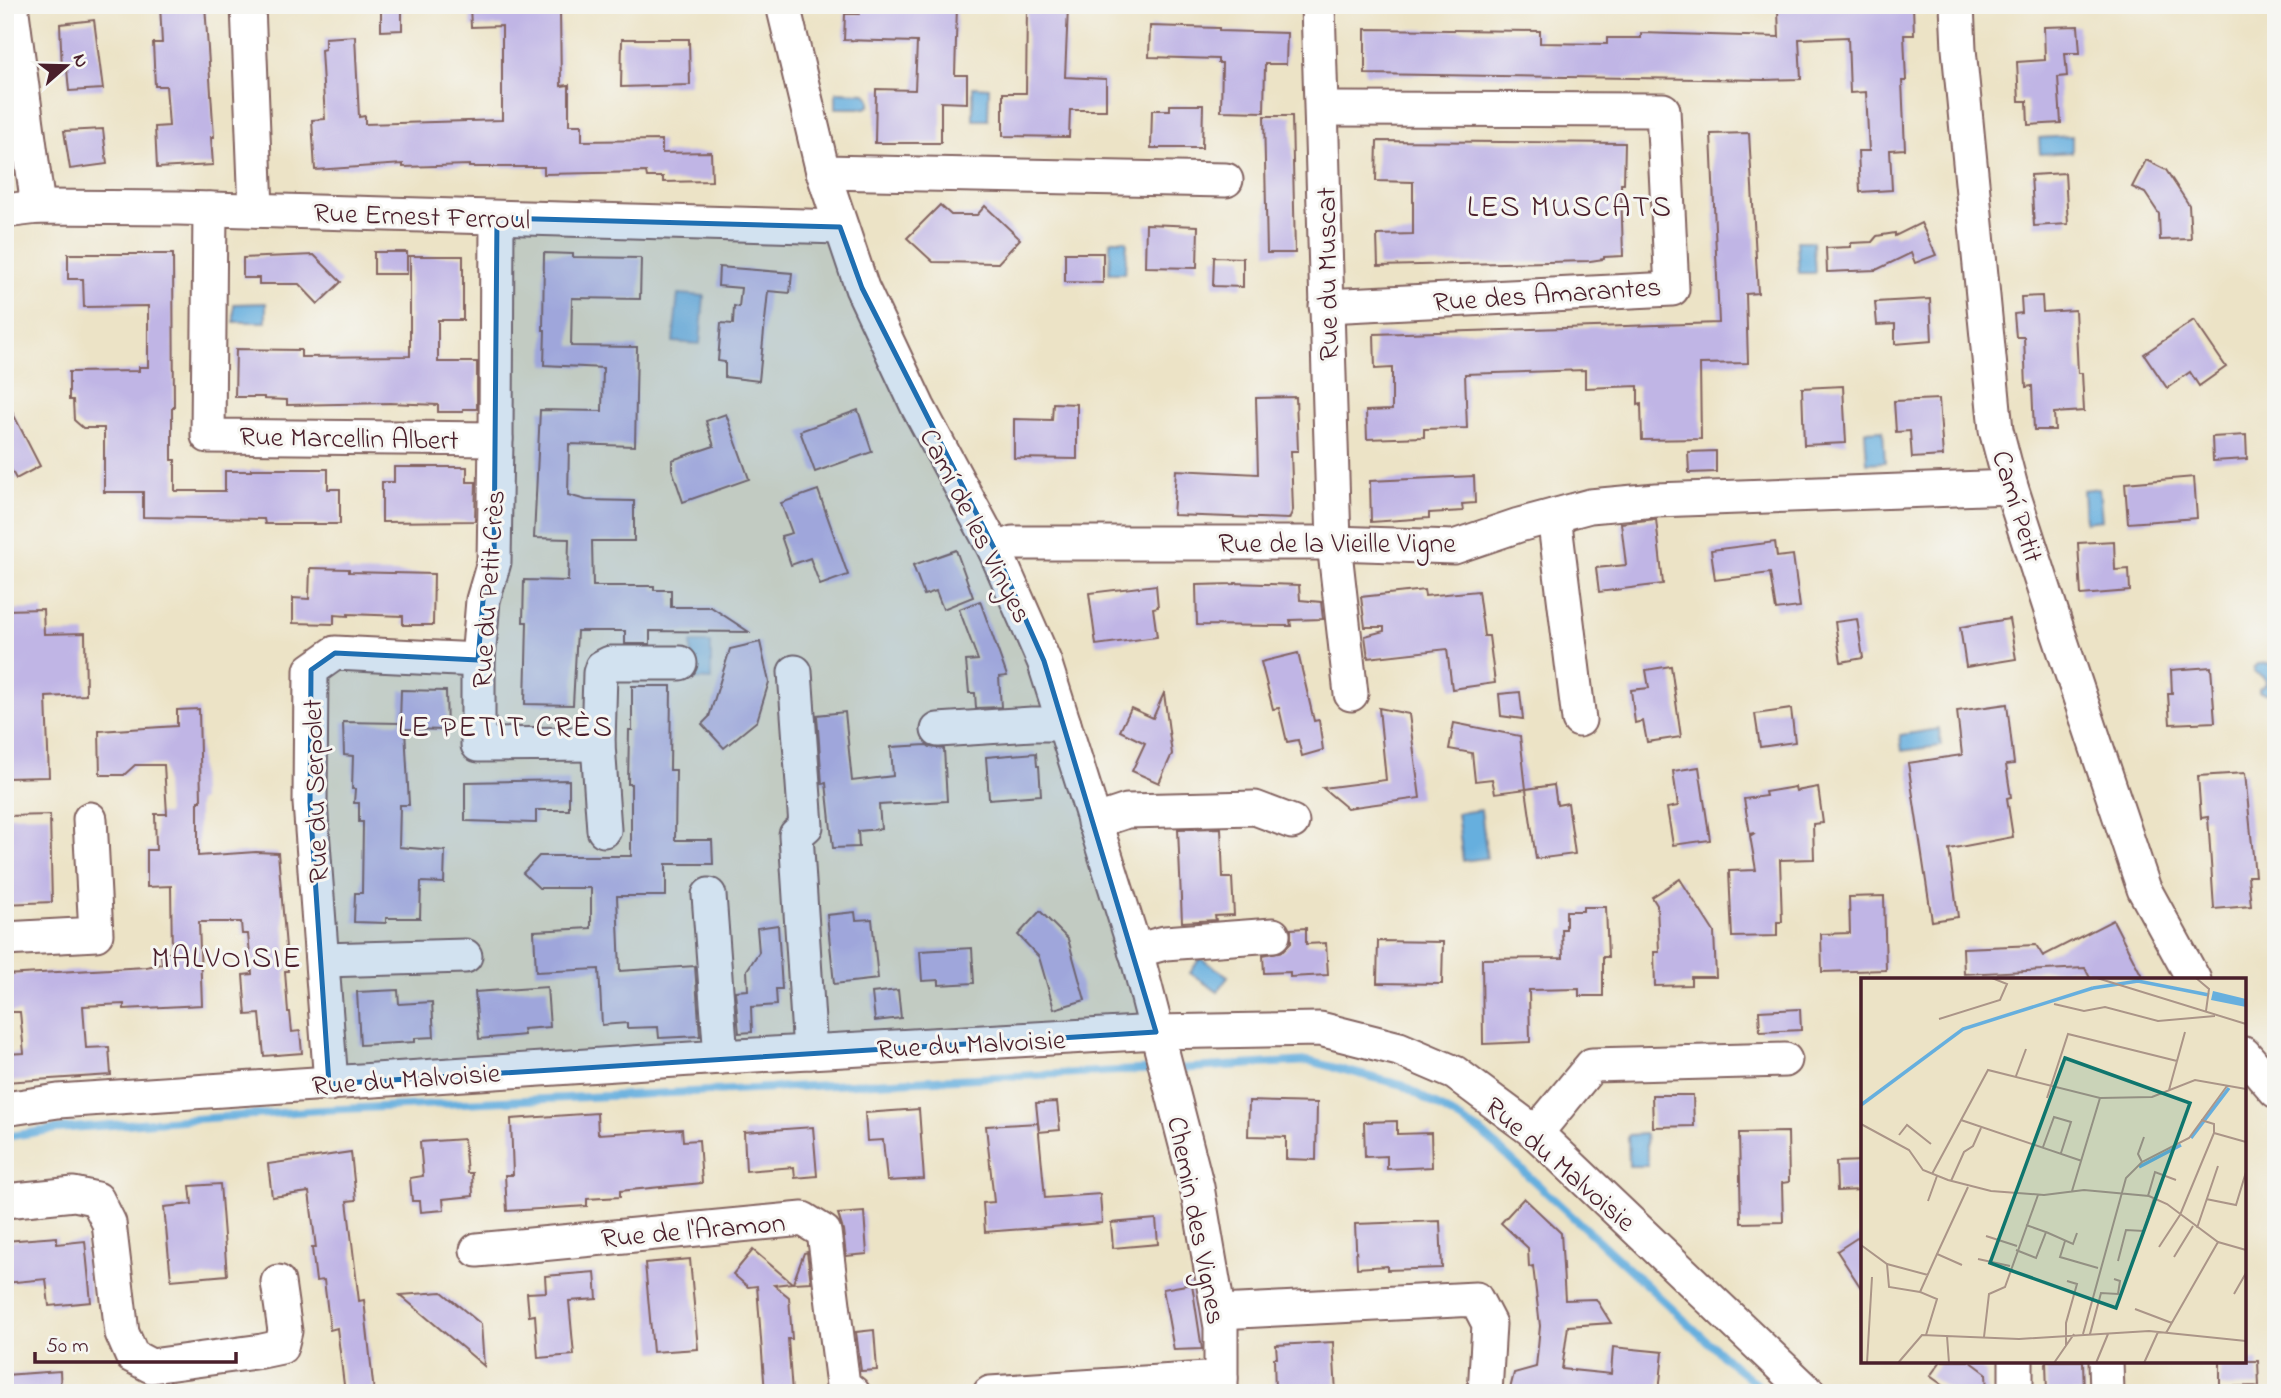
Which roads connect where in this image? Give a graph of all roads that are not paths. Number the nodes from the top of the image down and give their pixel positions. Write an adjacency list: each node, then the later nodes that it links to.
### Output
1 (10, 5): 9 (street)
2 (248, 5): 11 (street)
3 (783, 5): 7 (street, Camí de les Vinyes)
4 (1318, 5): 6 (street, Rue du Muscat)
5 (1957, 5): 17 (street, Camí Petit)
6 (1322, 109): 15 (street, Rue du Muscat); 15 (street, Rue des Amarantes)
7 (823, 172): 8 (street); 14 (street, Camí de les Vinyes)
8 (1226, 180)
9 (38, 207): 10 (street, Rue Ernest Ferroul); 12 (street, Rue Ernest Ferroul)
10 (210, 209): 11 (street, Rue Ernest Ferroul); 16 (street, Rue Marcellin Albert)
11 (256, 210): 13 (street, Rue Ernest Ferroul)
12 (5, 211)
13 (496, 218): 14 (street, Rue Ernest Ferroul); 16 (street, Rue Marcellin Albert)
14 (840, 227): 20 (street, Camí de les Vinyes)
15 (1326, 306): 19 (street, Rue du Muscat)
16 (496, 439): 21 (street, Rue du Petit Crès)
17 (2011, 487): 18 (street, Rue de la Vieille Vigne); 39 (street, Camí Petit)
18 (1554, 516): 19 (street, Rue de la Vieille Vigne); 25 (street)
19 (1334, 543): 20 (street, Rue de la Vieille Vigne); 24 (street, Rue du Muscat)
20 (995, 550): 26 (street, Camí de les Vinyes)
21 (478, 660): 28 (street, Rue du Petit Crès); 38 (street, Rue du Serpolet)
22 (680, 663): 28 (street)
23 (795, 672): 40 (street)
24 (1351, 694)
25 (1578, 720)
26 (1064, 724): 27 (street); 30 (street, Camí de les Vinyes)
27 (938, 730)
28 (598, 744): 32 (street)
29 (90, 819): 35 (street)
30 (1094, 822): 31 (street); 36 (street, Camí de les Vinyes)
31 (1292, 822)
32 (604, 830)
33 (709, 895): 43 (street)
34 (1272, 935): 36 (street)
35 (5, 939)
36 (1135, 951): 41 (street, Camí de les Vinyes)
37 (465, 956): 38 (street)
38 (323, 960): 45 (street, Rue du Serpolet)
39 (2193, 978)
40 (810, 1052): 41 (street, Rue du Malvoisie); 43 (street, Rue du Malvoisie)
41 (1162, 1054): 48 (street, Rue du Malvoisie); 52 (street, Chemin des Vignes)
42 (2246, 1056): 46 (street)
43 (721, 1057): 45 (street, Rue du Malvoisie)
44 (1785, 1060): 48 (street)
45 (329, 1084): 47 (street, Rue du Malvoisie)
46 (2276, 1091)
47 (5, 1109)
48 (1536, 1133): 59 (street, Rue du Malvoisie)
49 (5, 1201): 51 (street)
50 (477, 1250): 56 (street, Rue de l'Aramon)
51 (278, 1282)
52 (1219, 1312): 55 (street, Chemin des Vignes); 58 (street)
53 (2015, 1363): 60 (street)
54 (2106, 1363): 61 (street)
55 (1221, 1385): 57 (street)
56 (853, 1393)
57 (990, 1393)
58 (1485, 1393)
59 (1809, 1393)
60 (2016, 1393)
61 (2107, 1393)

